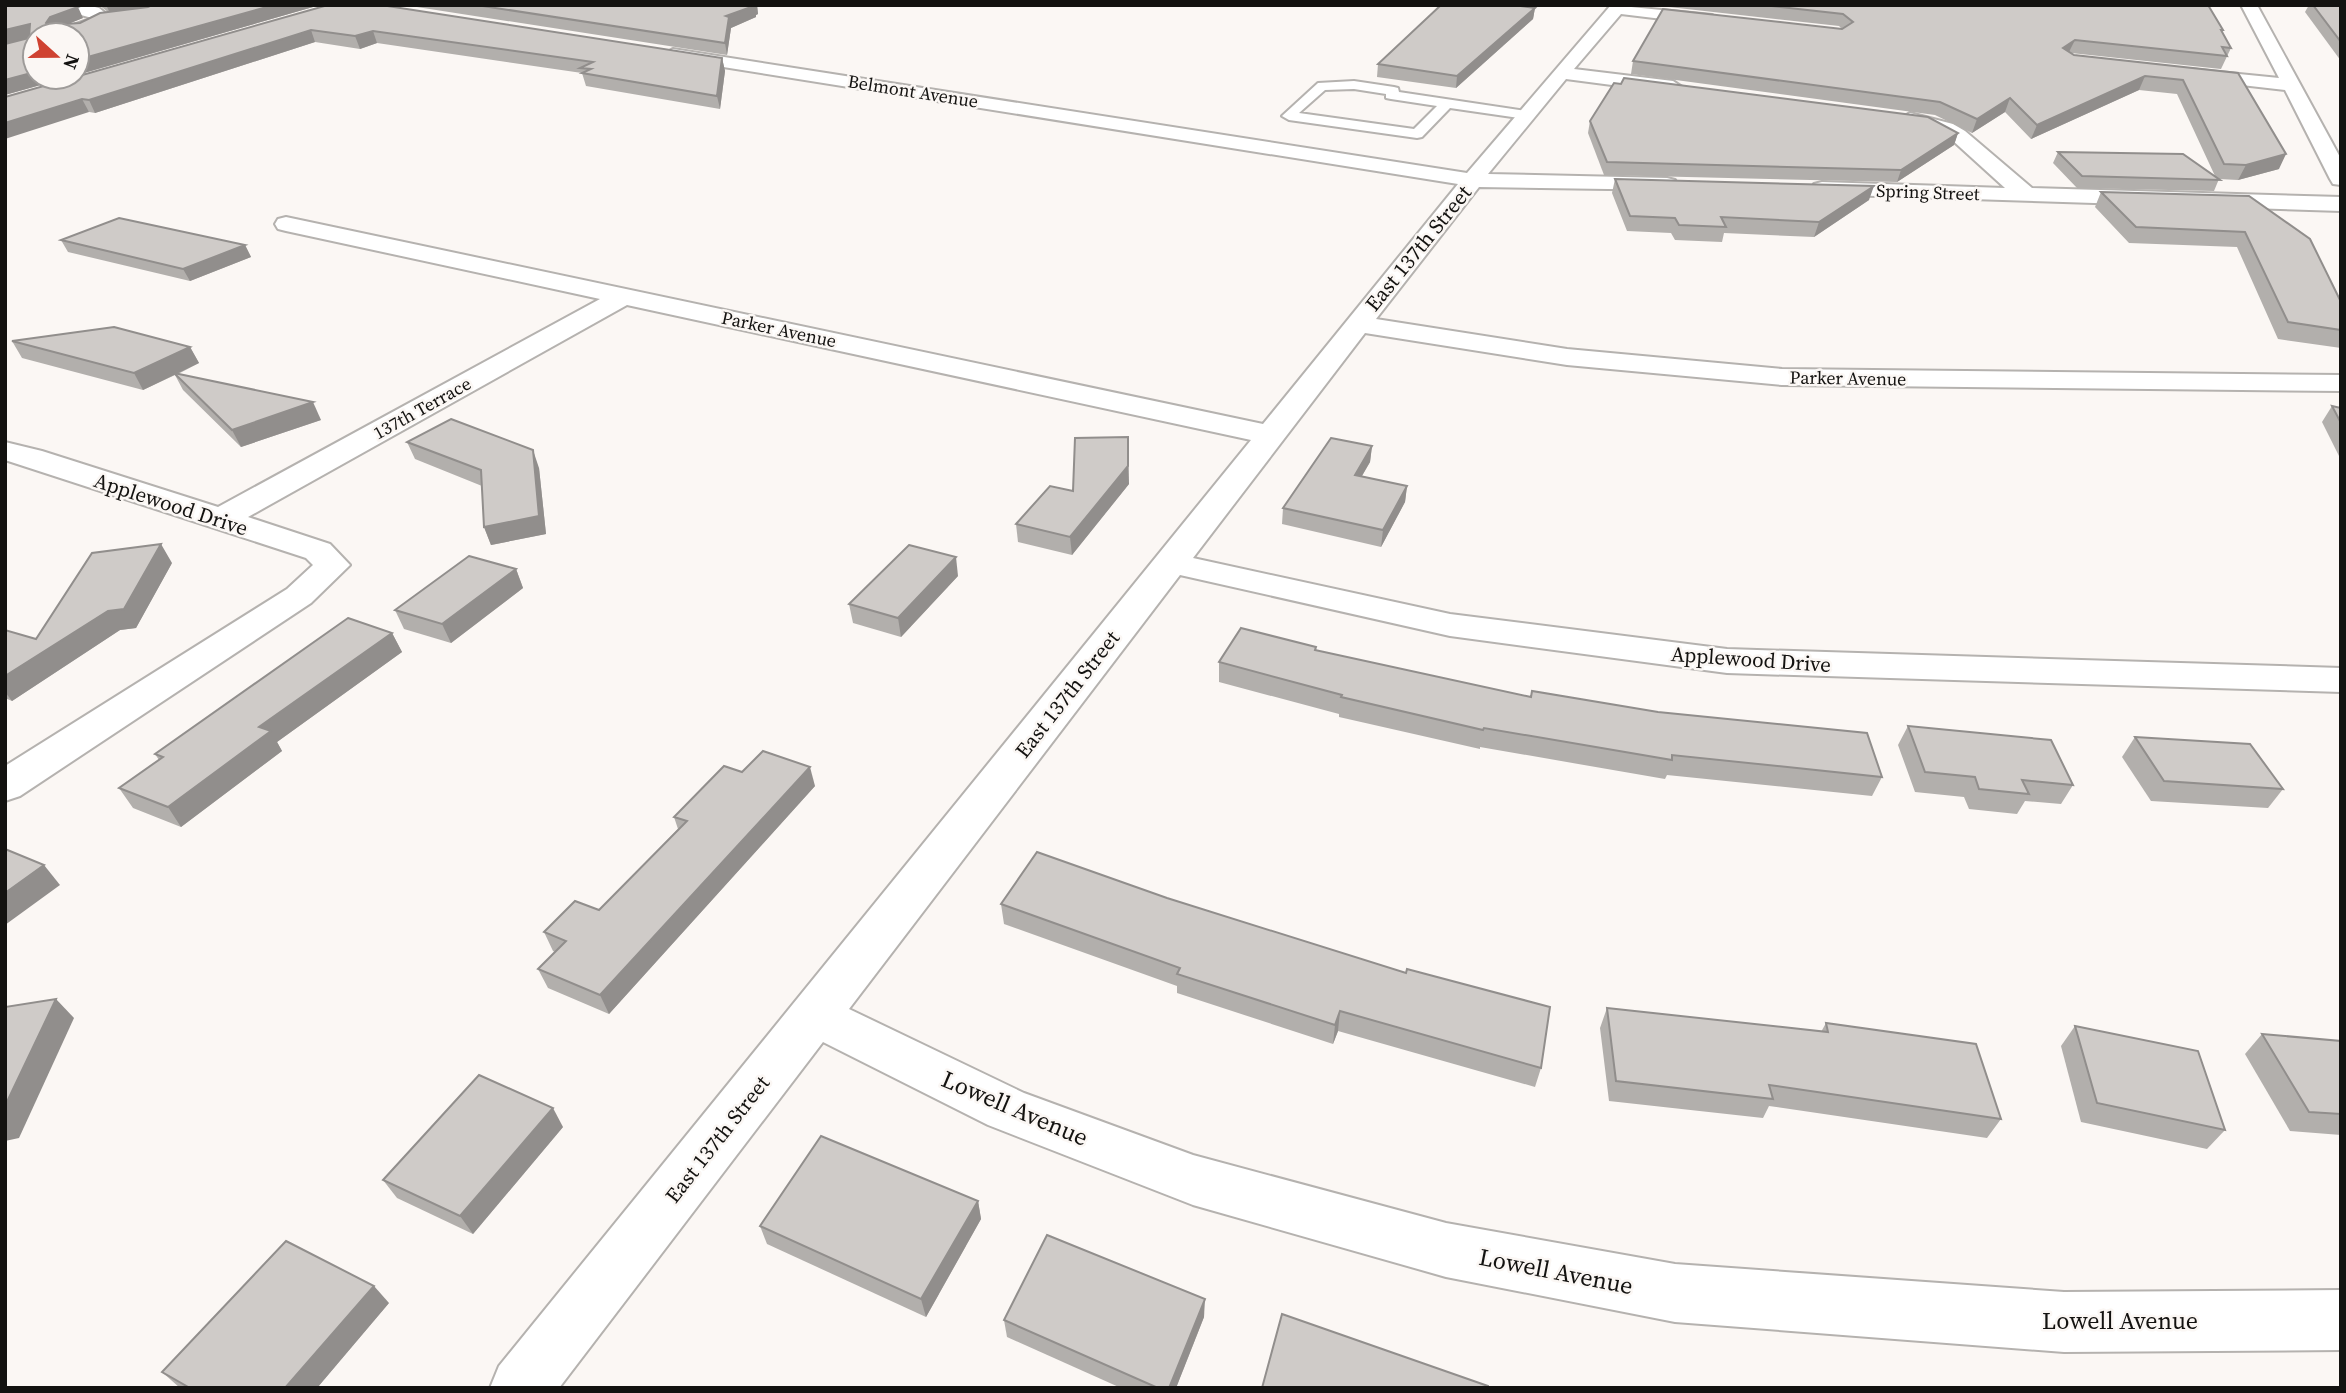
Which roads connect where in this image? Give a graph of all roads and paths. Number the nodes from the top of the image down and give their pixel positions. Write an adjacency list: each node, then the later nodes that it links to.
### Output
1 (2249, 5): 9 (street)
2 (1619, 7): 4 (street); 8 (street, East 137th Street)
3 (5, 8): 5 (street)
4 (1728, 22)
5 (91, 25)
6 (654, 51): 15 (street, Belmont Avenue)
7 (2165, 71): 9 (street)
8 (1562, 72): 10 (street); 12 (street, East 137th Street)
9 (2289, 85): 14 (street)
10 (1686, 89)
11 (1447, 103): 11 (lane); 12 (lane)
12 (1526, 115): 15 (street, East 137th Street)
13 (1893, 117): 18 (street)
14 (2341, 179)
15 (1473, 180): 16 (street); 22 (street, East 137th Street)
16 (1694, 186)
17 (1804, 189): 18 (street, Spring Street)
18 (2026, 195): 19 (street, Spring Street)
19 (2341, 204)
20 (286, 224): 21 (street, Parker Avenue)
21 (624, 296): 24 (street, Parker Avenue); 26 (street, 137th Terrace)
22 (1358, 324): 23 (street, Parker Avenue); 24 (street, East 137th Street)
23 (2341, 383)
24 (1271, 435): 27 (street, East 137th Street)
25 (5, 452): 26 (street, Applewood Drive)
26 (219, 520): 29 (street, Applewood Drive)
27 (1170, 563): 28 (street, Applewood Drive); 30 (street, East 137th Street)
28 (2341, 680)
29 (5, 786)
30 (814, 1015): 31 (street, Lowell Avenue); 32 (street, East 137th Street)
31 (2341, 1320)
32 (522, 1388)

